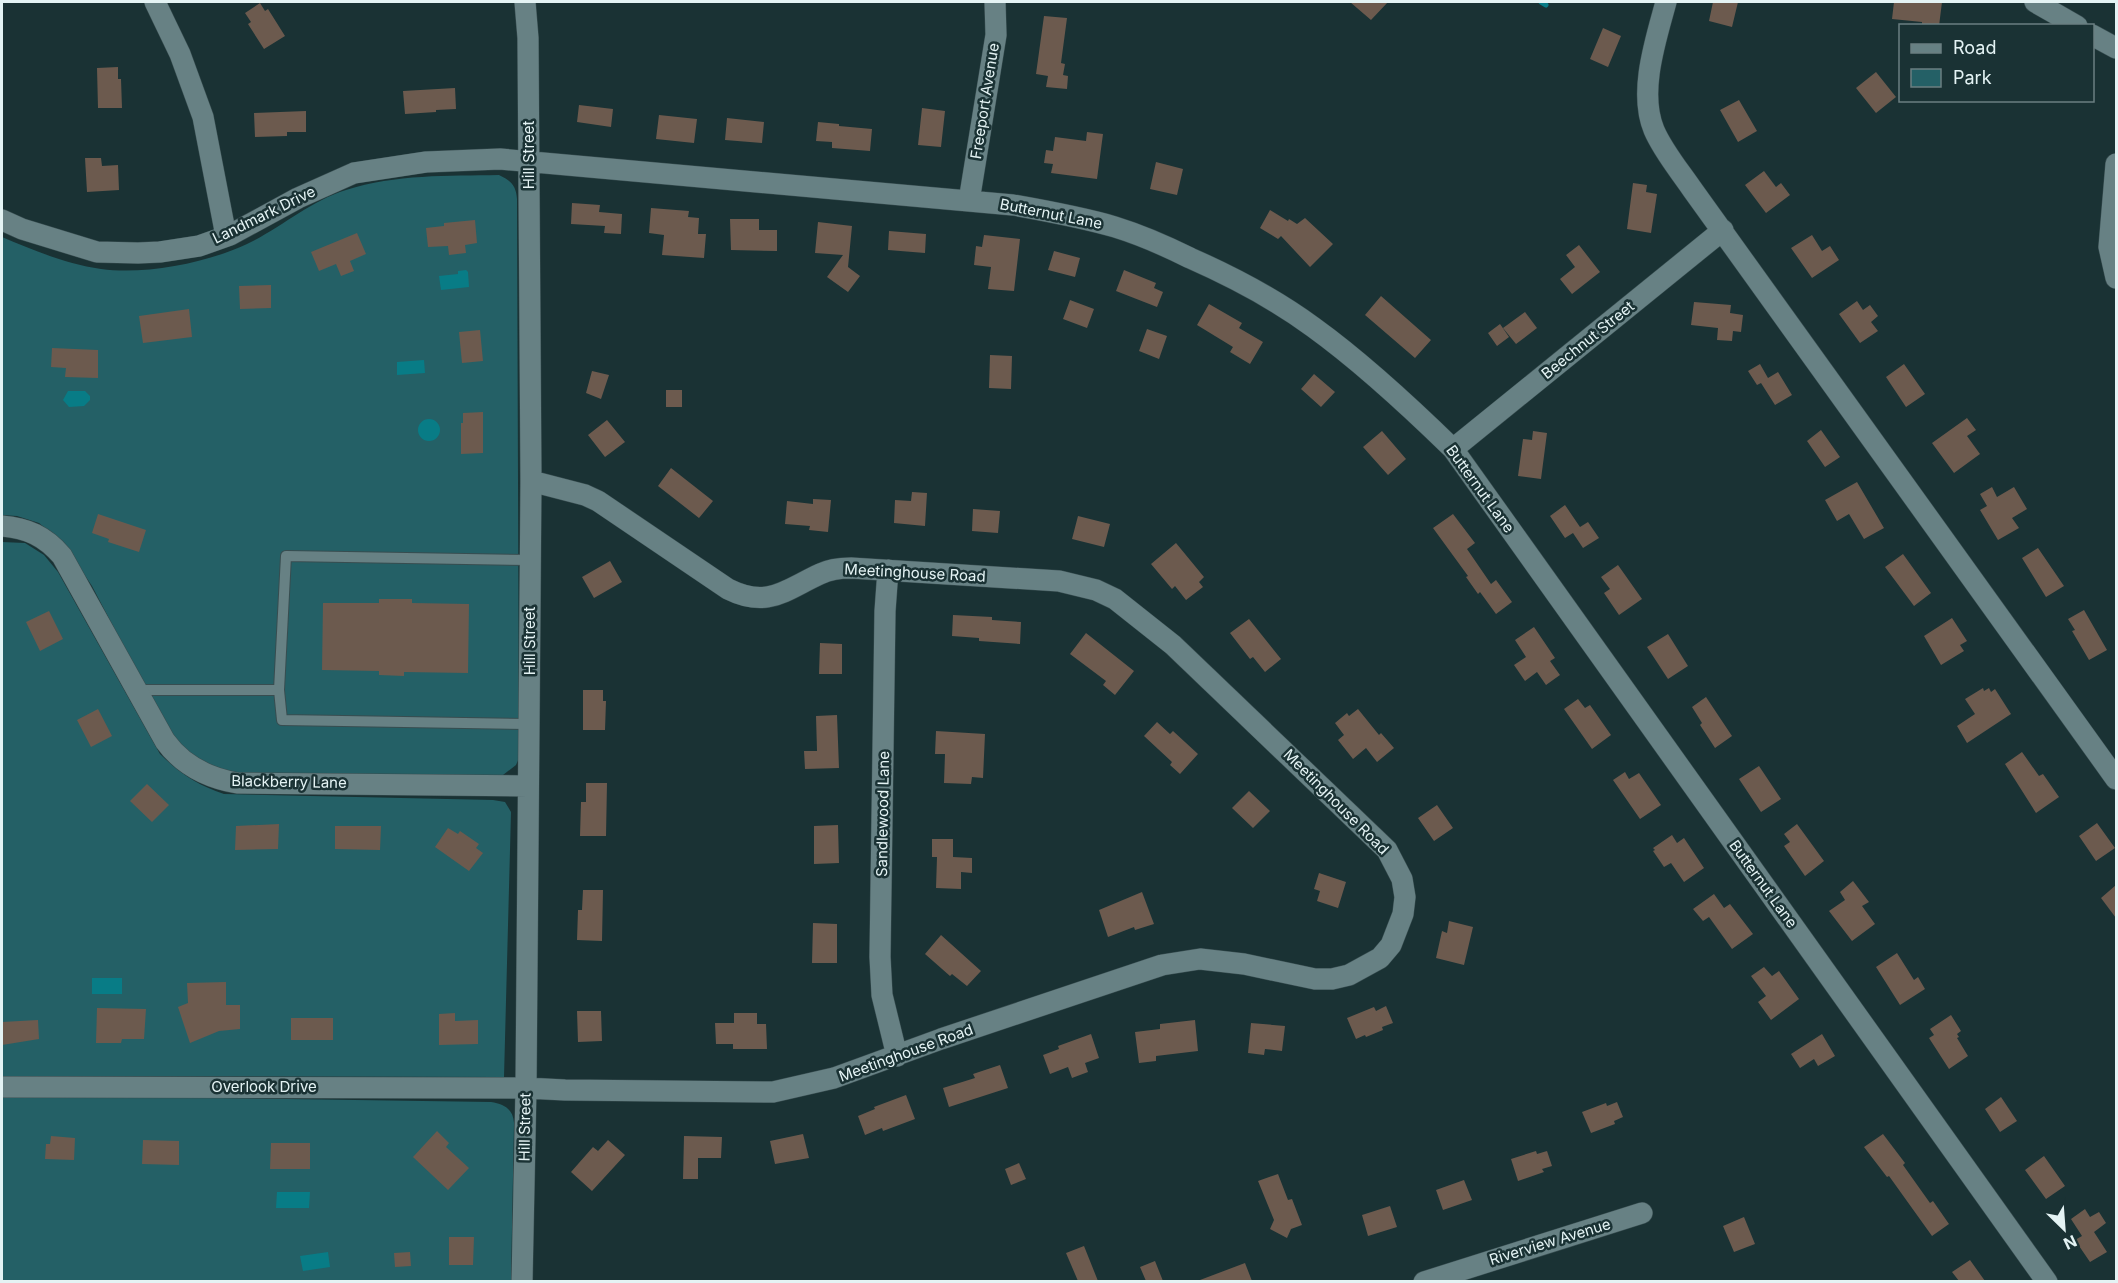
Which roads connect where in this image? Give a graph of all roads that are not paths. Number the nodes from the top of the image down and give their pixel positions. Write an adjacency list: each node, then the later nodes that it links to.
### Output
1 (155, 2): 14 (street)
2 (525, 2): 9 (street, Hill Street)
3 (995, 2): 11 (street, Freeport Avenue)
4 (1666, 2): 13 (street)
5 (2035, 2): 6 (street)
6 (2074, 24)
7 (2094, 35): 8 (street)
8 (2116, 48)
9 (529, 162): 11 (street, Butternut Lane); 14 (street, Landmark Drive); 17 (street, Hill Street)
10 (2116, 164): 15 (street)
11 (969, 201): 16 (street, Butternut Lane)
12 (2, 220): 14 (street, Landmark Drive)
13 (1723, 230): 16 (street, Beechnut Street); 24 (street)
14 (226, 236)
15 (2116, 278)
16 (1453, 449): 32 (street, Butternut Lane)
17 (531, 481): 19 (street, Hill Street); 20 (street, Meetinghouse Road)
18 (2, 526): 21 (street, Blackberry Lane)
19 (530, 560): 22 (lane); 23 (street, Hill Street)
20 (888, 570): 26 (street, Sandlewood Lane); 26 (street, Meetinghouse Road)
21 (137, 690): 22 (lane); 25 (street, Blackberry Lane)
22 (279, 690): 23 (lane)
23 (529, 724): 25 (street, Hill Street)
24 (2116, 779)
25 (528, 786): 28 (street, Hill Street)
26 (897, 1056): 28 (street, Meetinghouse Road)
27 (2, 1087): 28 (street, Overlook Drive)
28 (526, 1088): 30 (street, Hill Street)
29 (1642, 1213): 31 (street, Riverview Avenue)
30 (522, 1281)
31 (1424, 1281)
32 (2047, 1281)

